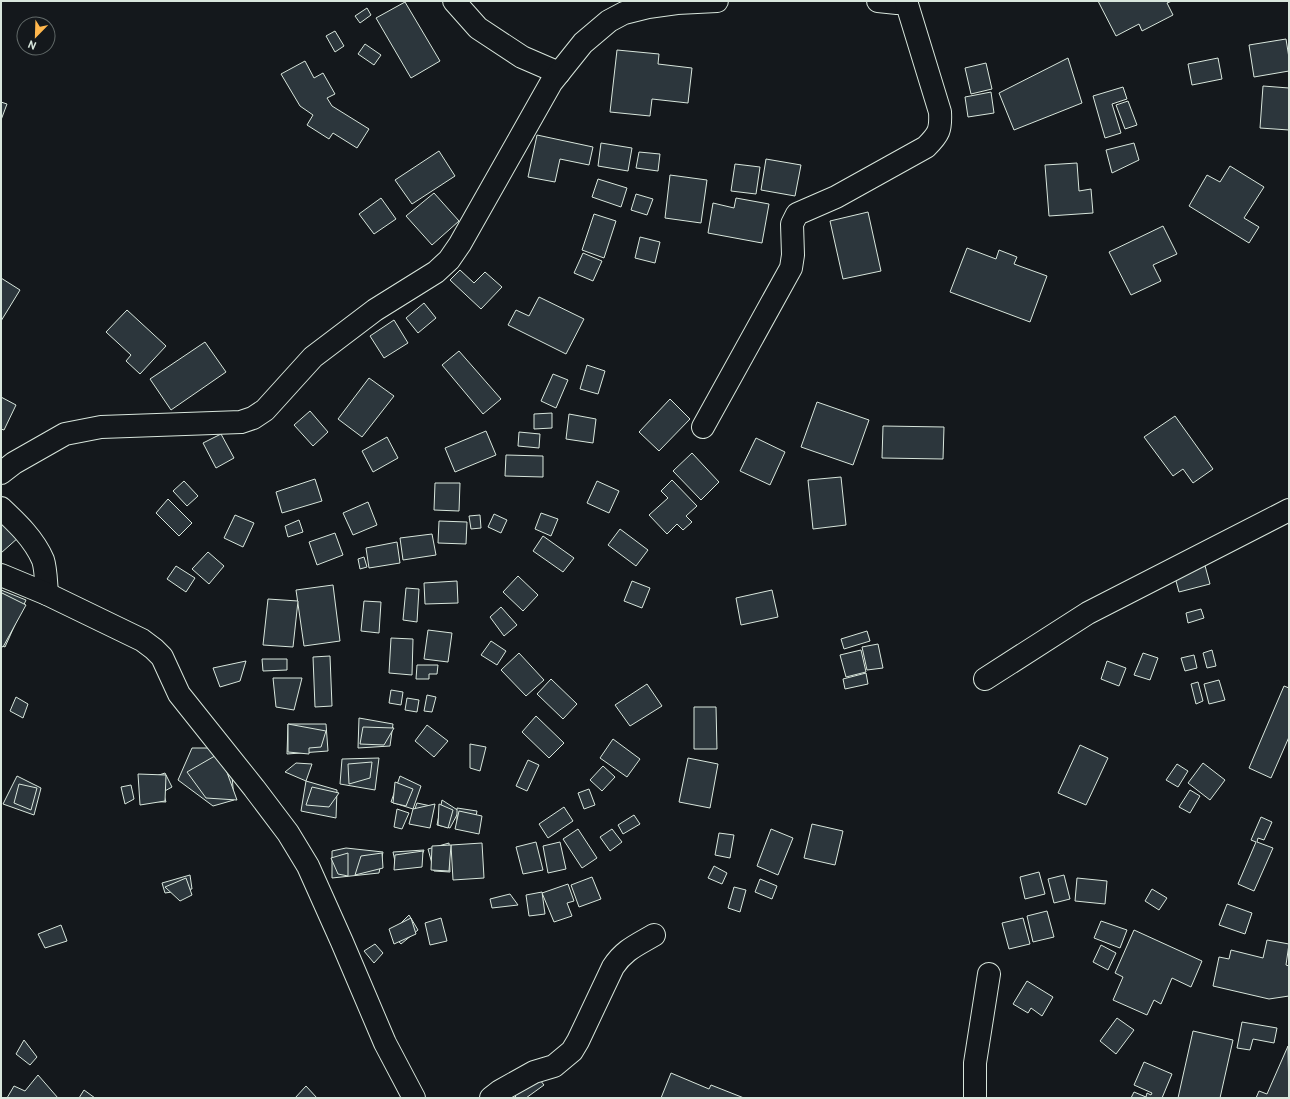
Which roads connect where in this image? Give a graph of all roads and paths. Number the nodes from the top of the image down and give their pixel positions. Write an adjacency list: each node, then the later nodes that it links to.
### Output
1 (454, 1): 5 (street)
2 (717, 1): 5 (street)
3 (878, 1): 4 (street)
4 (907, 1): 6 (street)
5 (559, 72): 7 (street)
6 (702, 427)
7 (1, 473)
8 (1, 508): 11 (street)
9 (1289, 510): 12 (street)
10 (1, 575): 11 (street)
11 (47, 594): 15 (street)
12 (985, 679)
13 (654, 935): 16 (street)
14 (989, 974): 17 (street)
15 (414, 1098)
16 (491, 1098)
17 (975, 1098)

